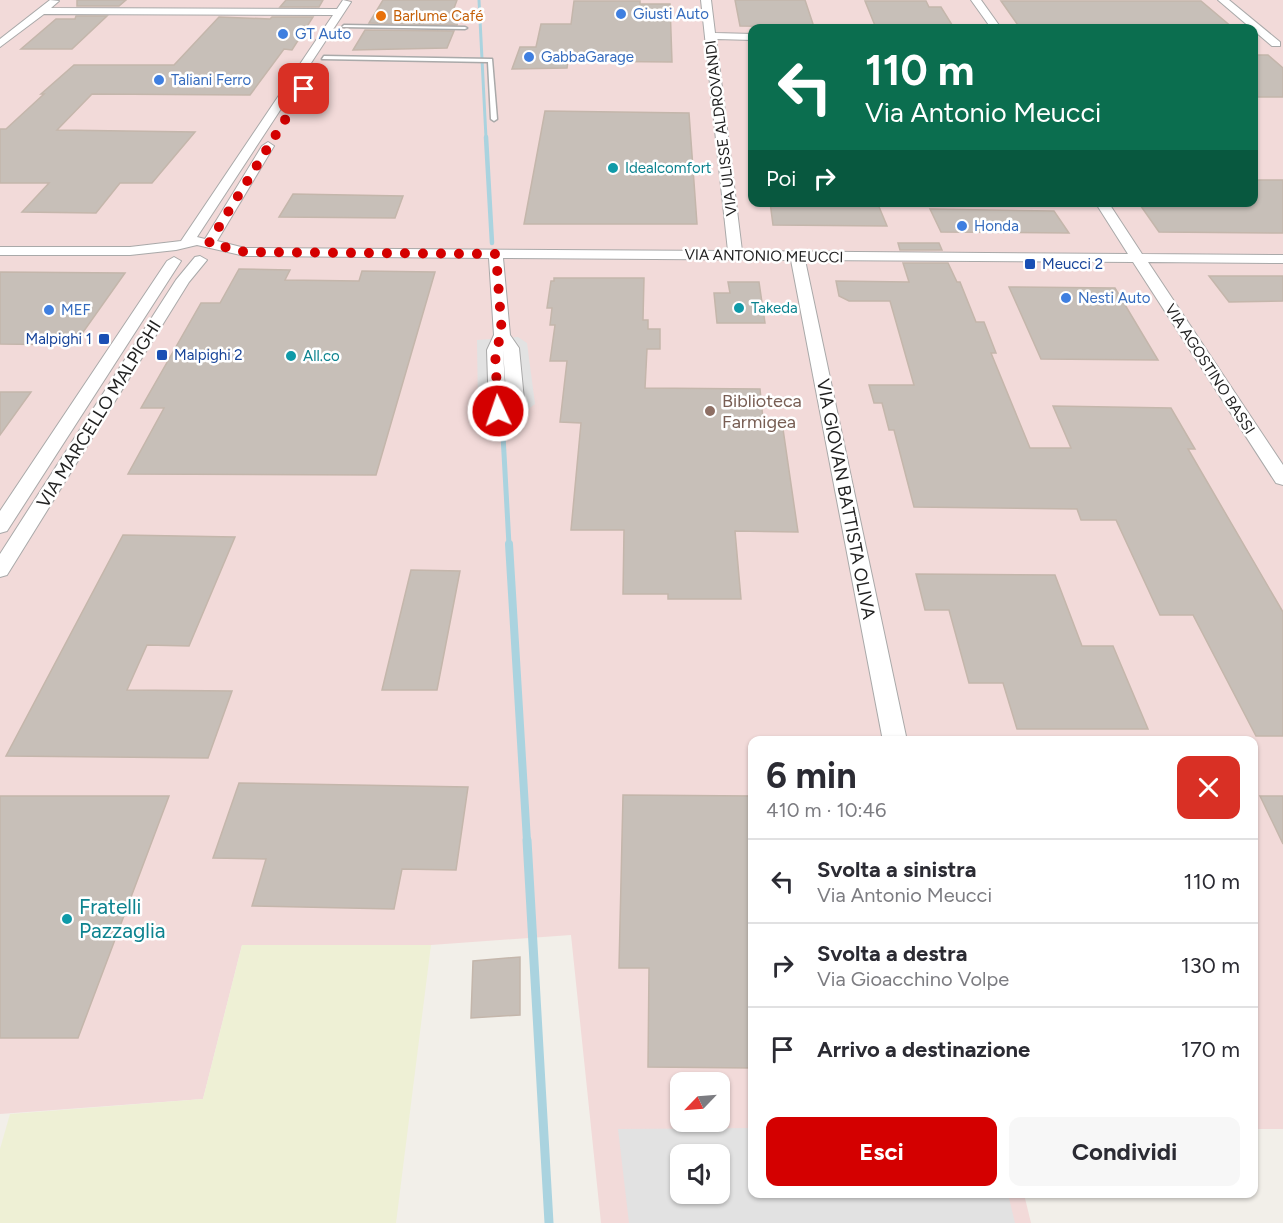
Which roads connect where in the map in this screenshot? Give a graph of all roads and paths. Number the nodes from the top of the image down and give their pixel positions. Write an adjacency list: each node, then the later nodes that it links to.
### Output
1 (56, 0): 7 (street)
2 (706, 0): 14 (street, VIA ULISSE ALDROVANDI)
3 (976, 0): 9 (street)
4 (1223, 0): 10 (street)
5 (1238, 0): 16 (street)
6 (353, 2): 8 (street, VIA MARCELLO MALPIGHI); 11 (street)
7 (42, 11): 8 (street); 17 (street)
8 (340, 12): 25 (street, VIA MARCELLO MALPIGHI)
9 (993, 24)
10 (1255, 24)
11 (344, 26): 13 (lane); 19 (street)
12 (1258, 26): 16 (street)
13 (465, 28)
14 (710, 36): 15 (street); 28 (street, VIA ULISSE ALDROVANDI)
15 (748, 37)
16 (1281, 43): 18 (street)
17 (0, 44)
18 (1258, 44)
19 (322, 62): 20 (lane)
20 (494, 119)
21 (277, 131): 23 (street)
22 (1104, 207): 30 (street, VIA AGOSTINO BASSI)
23 (211, 244): 25 (street, VIA ANTONIO MEUCCI); 26 (street, VIA ANTONIO MEUCCI); 31 (street)
24 (0, 251): 25 (street, VIA ANTONIO MEUCCI)
25 (177, 252): 31 (street, VIA ANTONIO MEUCCI); 35 (street, VIA MARCELLO MALPIGHI)
26 (245, 252): 27 (street, VIA ANTONIO MEUCCI); 31 (street, VIA ANTONIO MEUCCI)
27 (496, 254): 28 (street, VIA ANTONIO MEUCCI); 33 (street)
28 (736, 256): 29 (street, VIA ANTONIO MEUCCI)
29 (797, 256): 30 (street, VIA ANTONIO MEUCCI); 37 (street, VIA GIOVAN BATTISTA OLIVA)
30 (1138, 258): 32 (street, VIA ANTONIO MEUCCI); 34 (street, VIA AGOSTINO BASSI)
31 (201, 259): 36 (street, VIA MARCELLO MALPIGHI)
32 (1283, 259)
33 (502, 335)
34 (1283, 479)
35 (0, 526)
36 (0, 570)
37 (894, 736)

